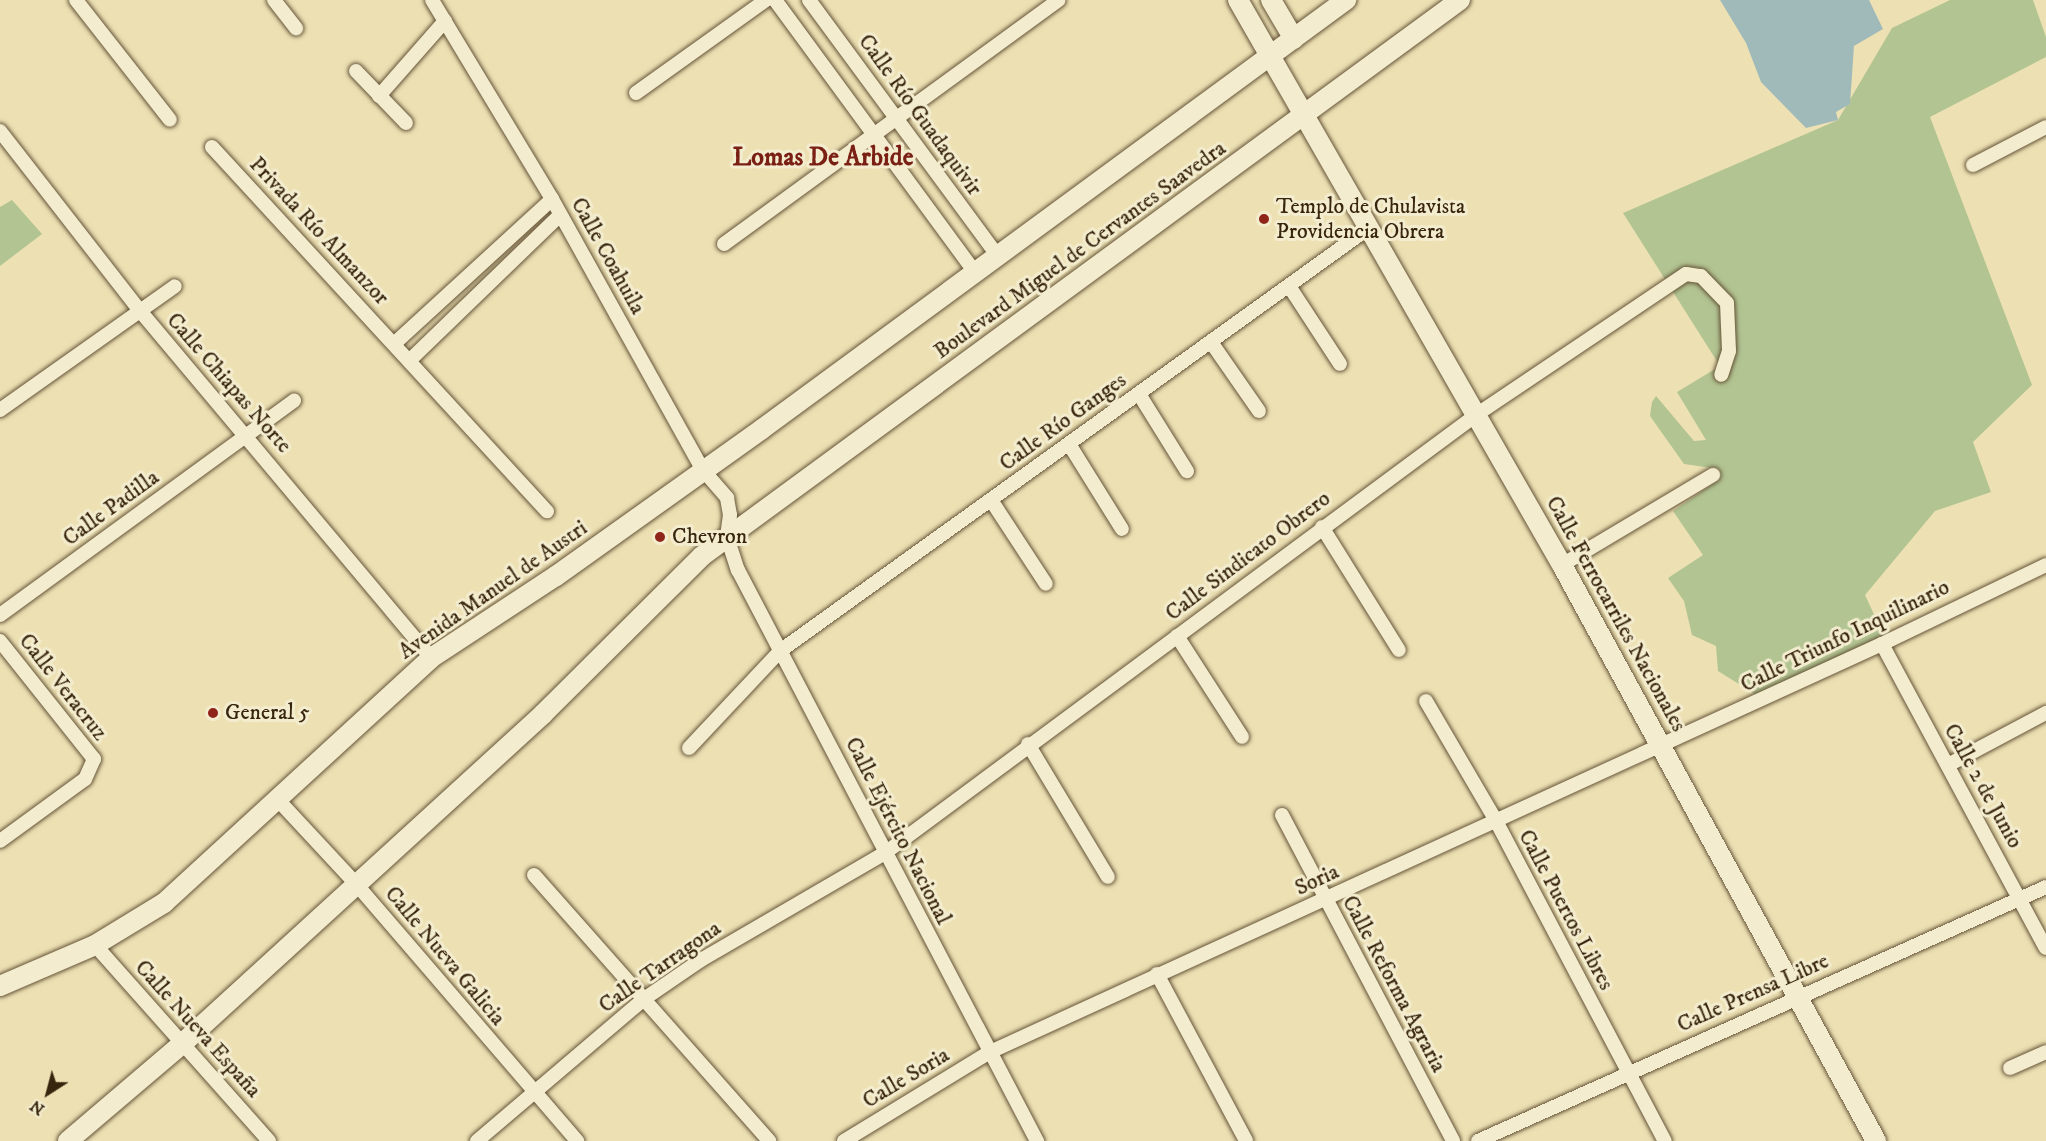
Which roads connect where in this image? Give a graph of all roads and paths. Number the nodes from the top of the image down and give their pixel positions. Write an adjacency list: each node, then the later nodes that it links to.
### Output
1 (76, 0): 21 (street)
2 (274, 0): 13 (street)
3 (432, 0): 12 (street, Calle Coahuila)
4 (766, 0): 17 (street)
5 (775, 0): 25 (street)
6 (809, 0): 20 (street, Calle Río Guadaquivir)
7 (1059, 0): 20 (street)
8 (1238, 0): 15 (main road, Calle Ferrocarriles Nacionales)
9 (1271, 0): 14 (main road)
10 (1346, 0): 14 (main road, Boulevard Miguel de Cervantes Saavedra)
11 (1460, 0): 19 (main road, Boulevard Miguel de Cervantes Saavedra)
12 (445, 21): 18 (street); 28 (street, Calle Coahuila)
13 (296, 28)
14 (1294, 39): 15 (main road, Boulevard Miguel de Cervantes Saavedra)
15 (1271, 56): 19 (main road, Calle Ferrocarriles Nacionales); 32 (main road, Boulevard Miguel de Cervantes Saavedra)
16 (356, 71): 18 (street)
17 (636, 93)
18 (379, 96): 22 (street)
19 (1305, 115): 30 (main road, Calle Ferrocarriles Nacionales); 56 (main road, Boulevard Miguel de Cervantes Saavedra)
20 (896, 119): 25 (street); 32 (street, Calle Río Guadaquivir)
21 (170, 120)
22 (406, 123)
23 (2046, 127): 27 (street)
24 (0, 131): 36 (street, Calle Chiapas Norte)
25 (874, 135): 31 (street); 33 (street)
26 (212, 147): 38 (street, Privada Río Almanzor)
27 (1973, 165)
28 (552, 199): 29 (street, Calle Coahuila); 38 (street)
29 (561, 215): 39 (street); 49 (street, Calle Coahuila)
30 (1370, 227): 35 (street, Calle Río Ganges); 46 (main road, Calle Ferrocarriles Nacionales)
31 (724, 244)
32 (997, 255): 33 (main road, Boulevard Miguel de Cervantes Saavedra)
33 (974, 271): 49 (main road, Boulevard Miguel de Cervantes Saavedra)
34 (175, 286): 36 (street)
35 (1289, 286): 37 (street, Calle Río Ganges); 40 (street)
36 (141, 312): 44 (street); 47 (street, Calle Chiapas Norte)
37 (1211, 342): 42 (street, Calle Río Ganges); 45 (street)
38 (395, 343): 39 (street, Privada Río Almanzor)
39 (410, 360): 53 (street, Privada Río Almanzor)
40 (1340, 364)
41 (1721, 375): 46 (street, Calle Sindicato Obrero)
42 (1139, 394): 48 (street, Calle Río Ganges); 50 (street)
43 (294, 401): 47 (street, Calle Padilla)
44 (0, 410)
45 (1259, 411)
46 (1476, 415): 54 (street, Calle Sindicato Obrero); 57 (main road, Calle Ferrocarriles Nacionales)
47 (247, 434): 60 (street, Calle Padilla); 66 (street, Calle Chiapas Norte)
48 (1069, 444): 52 (street, Calle Río Ganges); 55 (street)
49 (704, 470): 56 (street, Calle Coahuila); 66 (main road, Avenida Manuel de Austri)
50 (1187, 471)
51 (1713, 475): 57 (street)
52 (991, 500): 59 (street); 65 (street, Calle Río Ganges)
53 (547, 511)
54 (1322, 527): 61 (street, Calle Sindicato Obrero); 64 (street)
55 (1122, 530)
56 (727, 537): 65 (street, Calle Ejército Nacional); 81 (main road, Boulevard Miguel de Cervantes Saavedra)
57 (1562, 565): 71 (main road, Calle Ferrocarriles Nacionales)
58 (2046, 565): 63 (street, Calle Triunfo Inquilinario)
59 (1046, 584)
60 (0, 615)
61 (1176, 636): 69 (street); 70 (street, Calle Sindicato Obrero)
62 (0, 641): 77 (street, Calle Veracruz)
63 (1882, 644): 71 (street, Calle Triunfo Inquilinario); 73 (street, Calle 2 de Junio)
64 (1399, 650)
65 (780, 651): 72 (street, Calle Río Ganges); 78 (street, Calle Ejército Nacional)
66 (431, 658): 74 (main road, Avenida Manuel de Austri)
67 (1426, 701): 76 (street, Calle Puertos Libres)
68 (2046, 713): 73 (street)
69 (1242, 737)
70 (1028, 744): 78 (street, Calle Sindicato Obrero); 80 (street)
71 (1662, 745): 76 (street, Soria); 89 (main road, Calle Ferrocarriles Nacionales)
72 (689, 748)
73 (1948, 765): 83 (street, Calle 2 de Junio)
74 (279, 801): 81 (street, Calle Nueva Galicia); 85 (main road, Avenida Manuel de Austri)
75 (1282, 815): 84 (street, Calle Reforma Agraria)
76 (1495, 819): 84 (street, Soria); 95 (street, Calle Puertos Libres)
77 (0, 841)
78 (885, 853): 90 (street, Calle Tarragona); 92 (street, Calle Ejército Nacional)
79 (534, 875): 90 (street)
80 (1108, 878)
81 (357, 885): 91 (main road, Boulevard Miguel de Cervantes Saavedra); 96 (street, Calle Nueva Galicia)
82 (2046, 886): 83 (street, Calle Prensa Libre)
83 (2020, 898): 86 (street, Calle 2 de Junio); 89 (street, Calle Prensa Libre)
84 (1326, 899): 87 (street, Soria); 105 (street, Calle Reforma Agraria)
85 (95, 945): 88 (main road, Avenida Manuel de Austri); 91 (street, Calle Nueva España)
86 (2046, 948)
87 (1157, 974): 92 (street, Soria); 104 (street)
88 (0, 986)
89 (1795, 998): 95 (street, Calle Prensa Libre); 108 (main road, Calle Ferrocarriles Nacionales)
90 (644, 999): 96 (street, Calle Tarragona); 101 (street)
91 (183, 1043): 97 (main road, Boulevard Miguel de Cervantes Saavedra); 98 (street, Calle Nueva España)
92 (990, 1052): 102 (street, Calle Soria); 103 (street, Calle Ejército Nacional)
93 (2046, 1052): 94 (street)
94 (2010, 1068)
95 (1627, 1071): 106 (street, Calle Prensa Libre); 107 (street, Calle Puertos Libres)
96 (532, 1091): 99 (street, Calle Tarragona); 100 (street, Calle Nueva Galicia)
97 (68, 1141)
98 (269, 1141)
99 (477, 1141)
100 (577, 1141)
101 (769, 1141)
102 (844, 1141)
103 (1037, 1141)
104 (1246, 1141)
105 (1453, 1141)
106 (1478, 1141)
107 (1665, 1141)
108 (1876, 1141)

